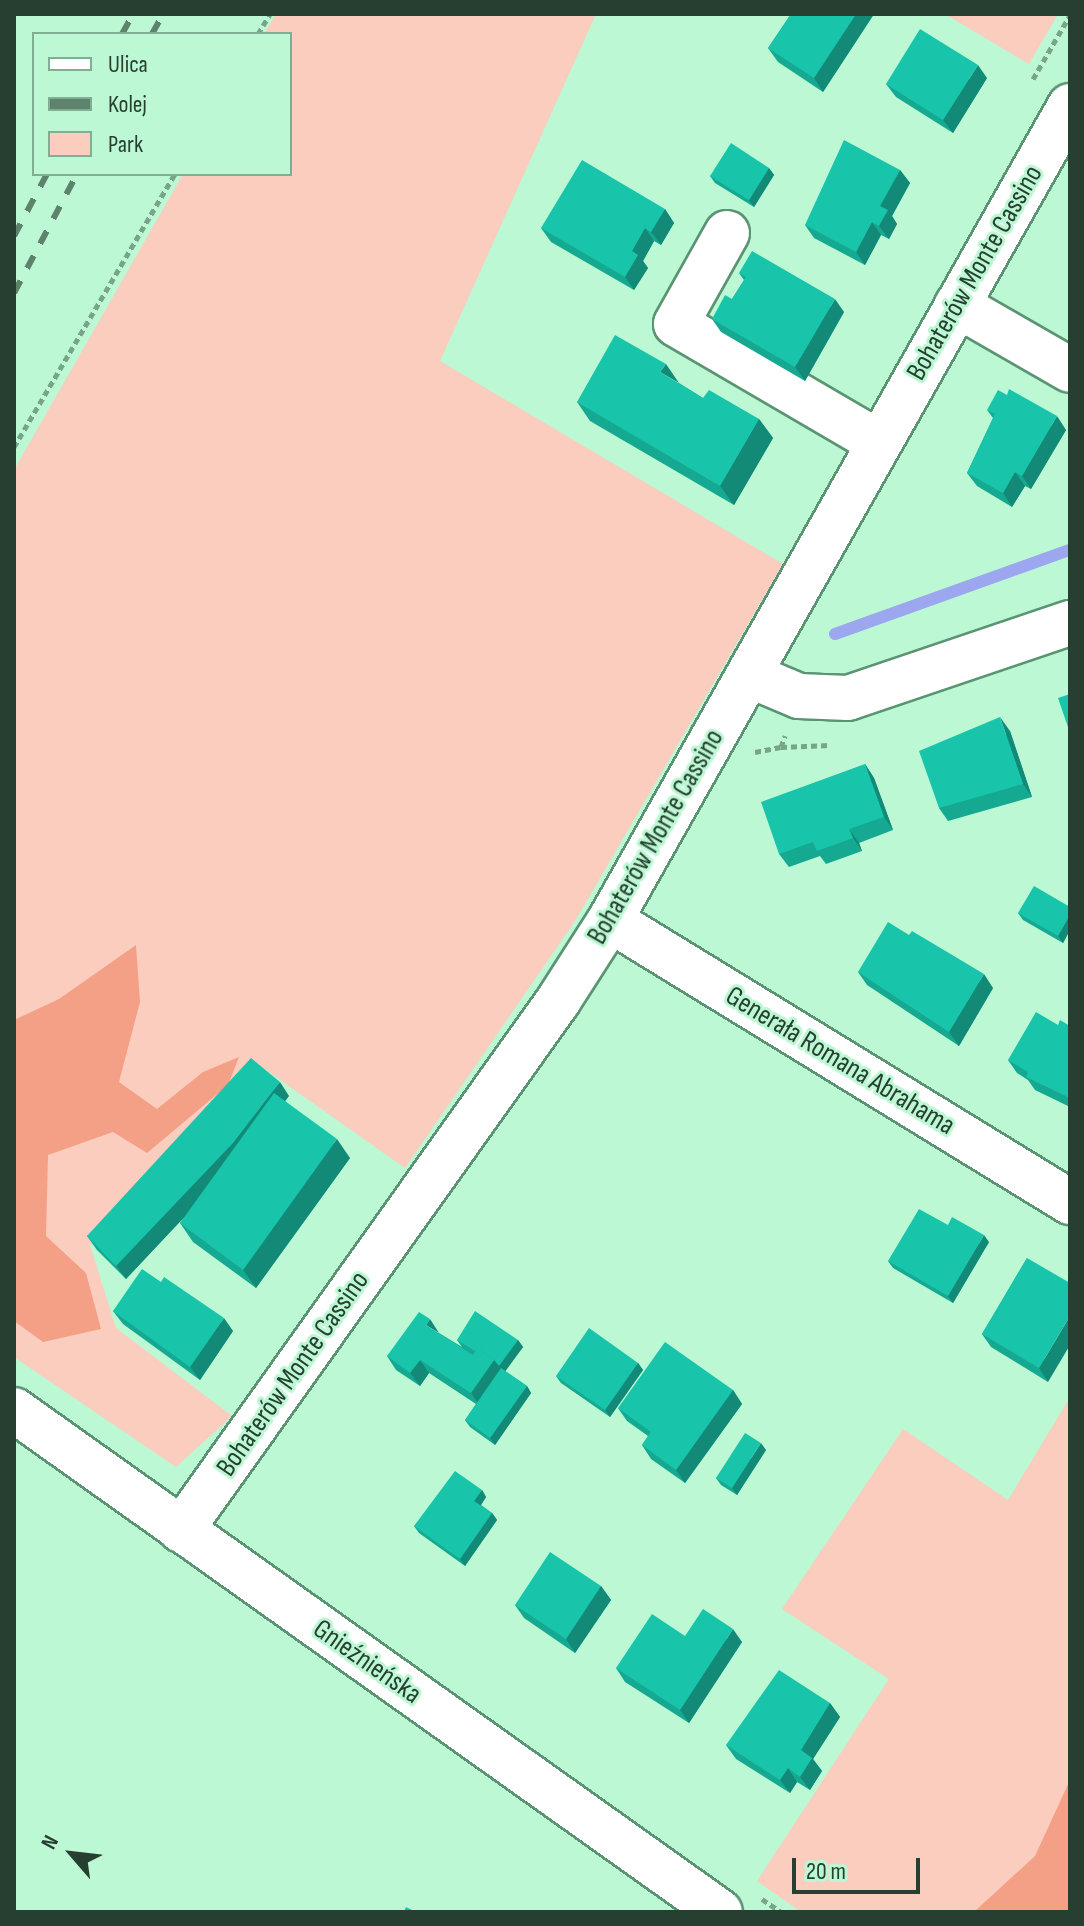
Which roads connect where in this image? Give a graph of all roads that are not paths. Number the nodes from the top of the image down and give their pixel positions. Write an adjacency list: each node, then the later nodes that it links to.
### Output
1 (1070, 106): 3 (street, Bohaterów Monte Cassino)
2 (727, 233): 5 (street)
3 (957, 305): 4 (street); 5 (street, Bohaterów Monte Cassino)
4 (1070, 370)
5 (878, 442): 7 (street, Bohaterów Monte Cassino)
6 (1070, 623): 7 (street)
7 (749, 675): 8 (street, Bohaterów Monte Cassino)
8 (610, 920): 9 (street, Generała Romana Abrahama); 11 (street, Bohaterów Monte Cassino)
9 (1070, 1202)
10 (14, 1410): 11 (street, Gnieźnieńska)
11 (181, 1530): 12 (street, Gnieźnieńska)
12 (720, 1912)

